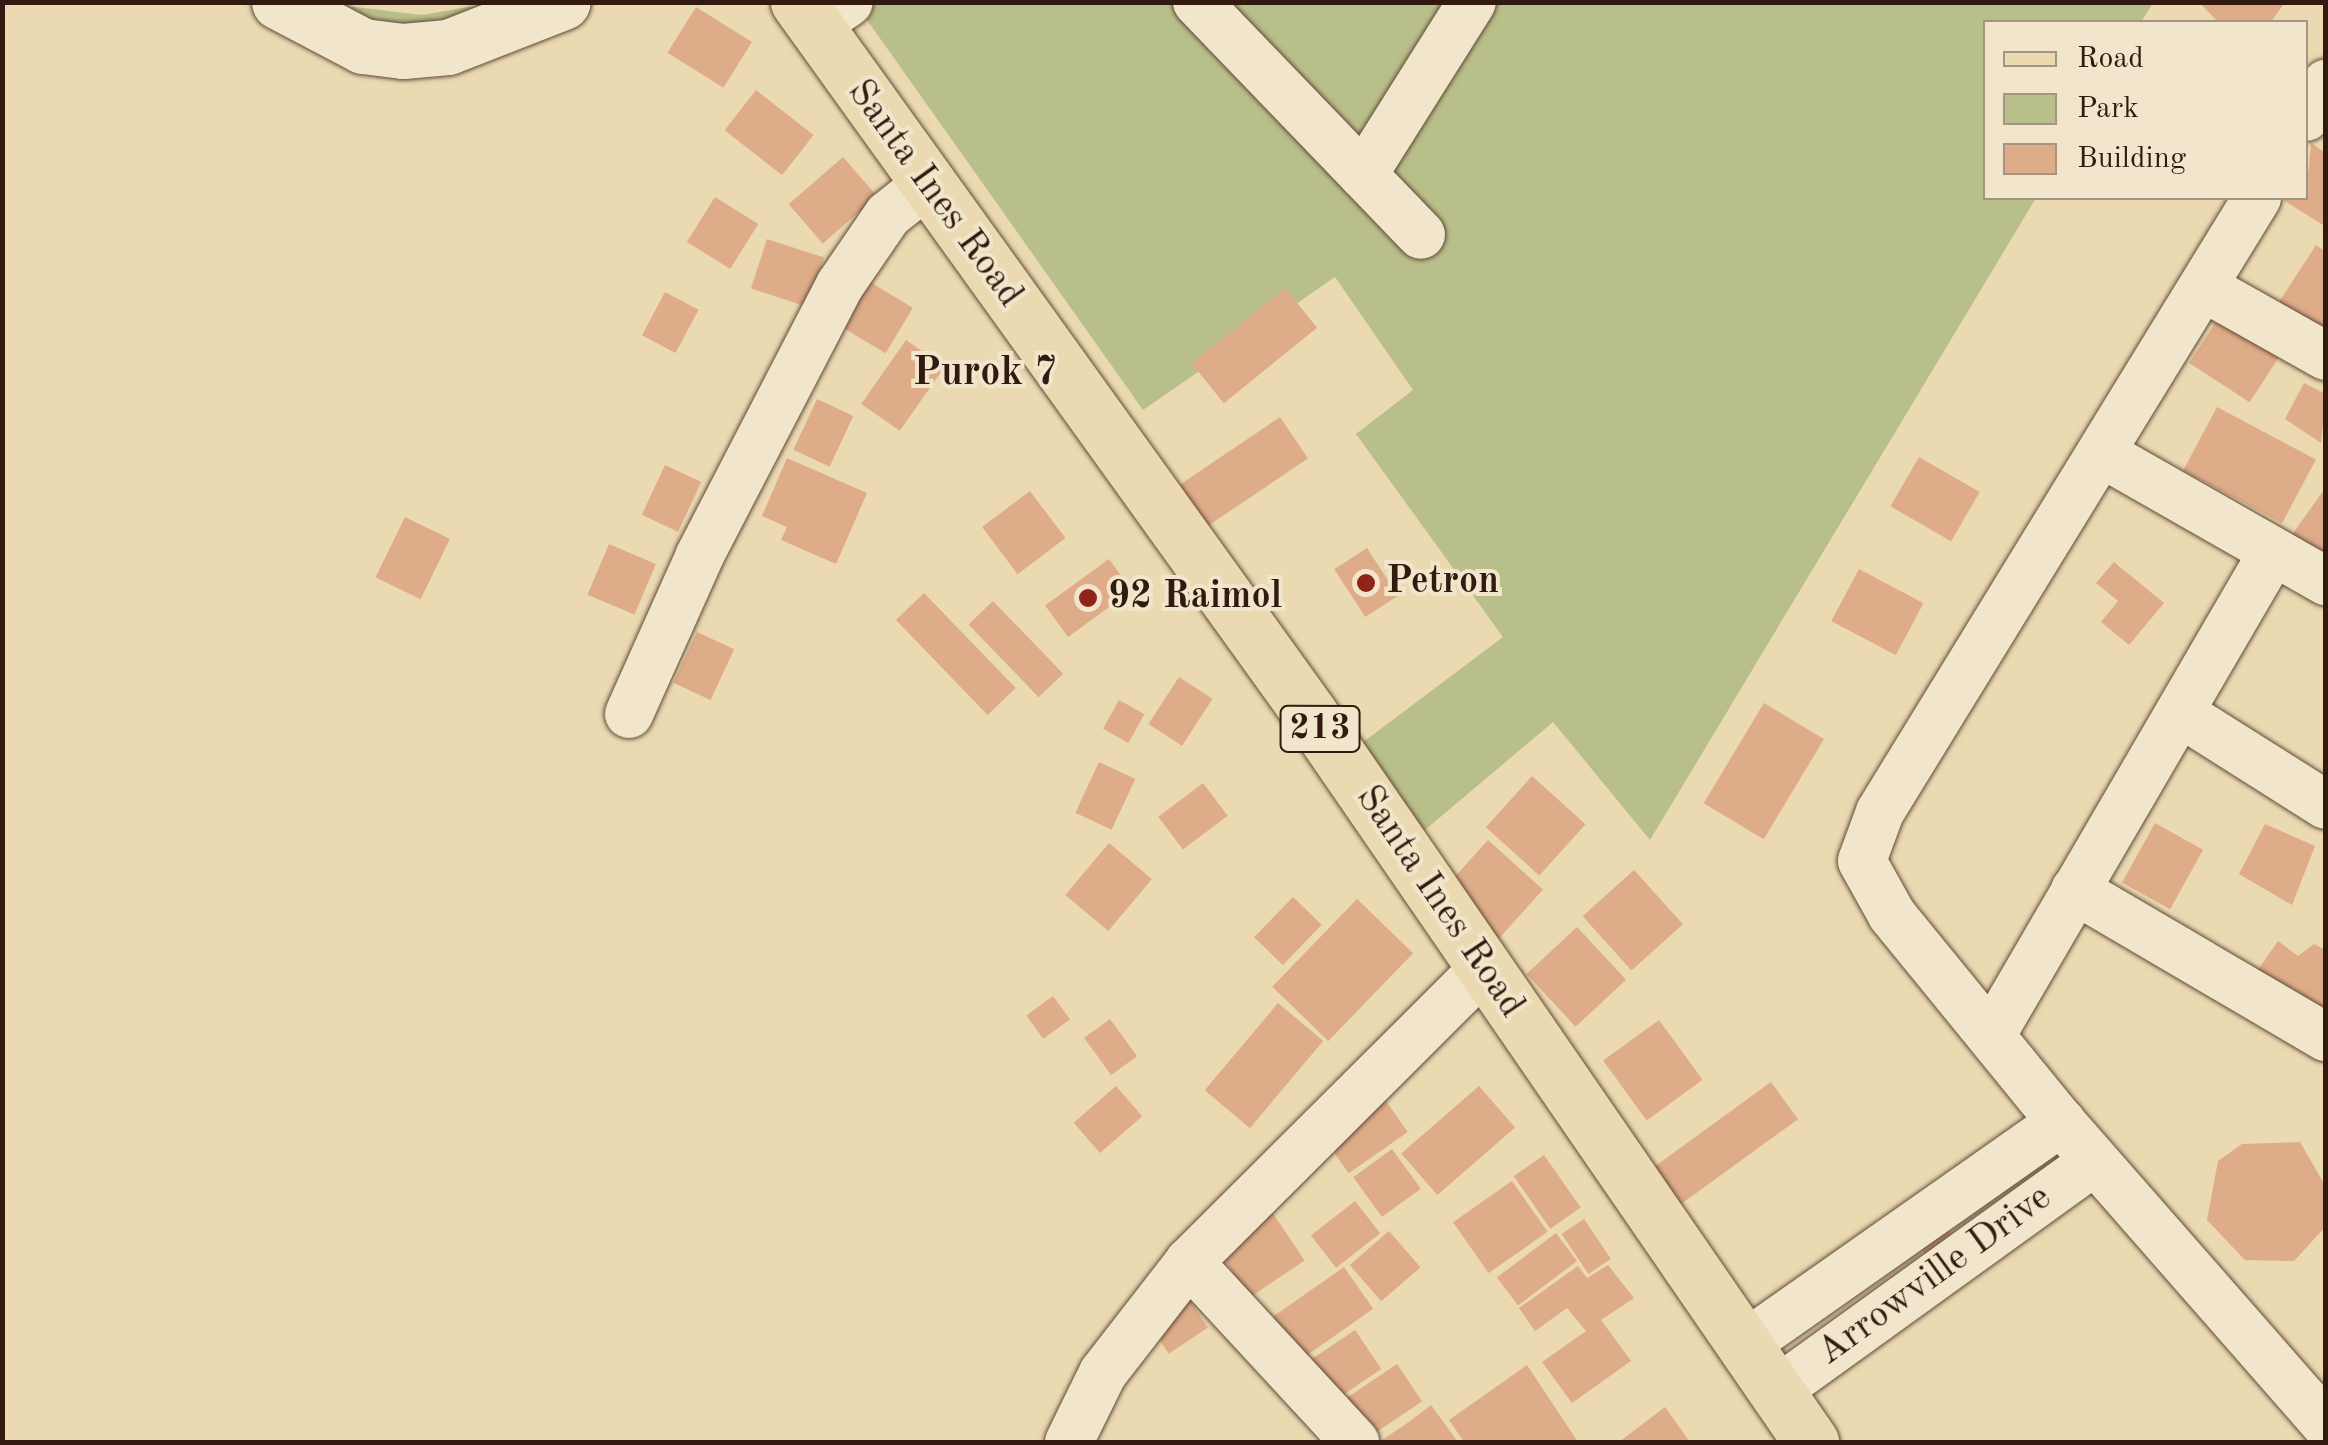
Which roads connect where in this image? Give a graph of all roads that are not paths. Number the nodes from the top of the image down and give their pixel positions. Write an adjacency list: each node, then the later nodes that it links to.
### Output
1 (278, 2): 2 (main road)
2 (563, 2)
3 (1197, 2): 6 (street)
4 (1472, 2): 6 (street)
5 (820, 10): 7 (main road, Santa Ines Road / 213)
6 (1363, 175): 9 (street)
7 (927, 184): 15 (street); 19 (main road, Santa Ines Road / 213)
8 (2256, 200): 10 (street)
9 (1421, 234)
10 (2204, 287): 11 (street); 12 (street)
11 (2326, 356)
12 (2103, 454): 13 (street); 20 (street)
13 (2274, 552): 14 (street); 16 (street)
14 (2326, 582)
15 (629, 714)
16 (2182, 714): 17 (street); 18 (street)
17 (2326, 806)
18 (2075, 890): 20 (street); 21 (street)
19 (1484, 968): 27 (street); 29 (main road, Santa Ines Road / 213)
20 (1992, 1034): 22 (street)
21 (2326, 1037)
22 (2062, 1122): 23 (street); 24 (street, Arrowville Drive)
23 (2094, 1162): 25 (street, Arrowville Drive); 31 (street)
24 (1961, 1194): 25 (street); 26 (street, Arrowville Drive)
25 (1991, 1235): 28 (street, Arrowville Drive)
26 (1866, 1258): 28 (street); 29 (street, Arrowville Drive)
27 (1189, 1262): 32 (street); 33 (street)
28 (1897, 1301): 30 (street, Arrowville Drive)
29 (1744, 1345): 30 (main road, Santa Ines Road / 213)
30 (1776, 1391): 34 (main road, Santa Ines Road / 213)
31 (2326, 1425)
32 (1069, 1442)
33 (1355, 1442)
34 (1811, 1442)

